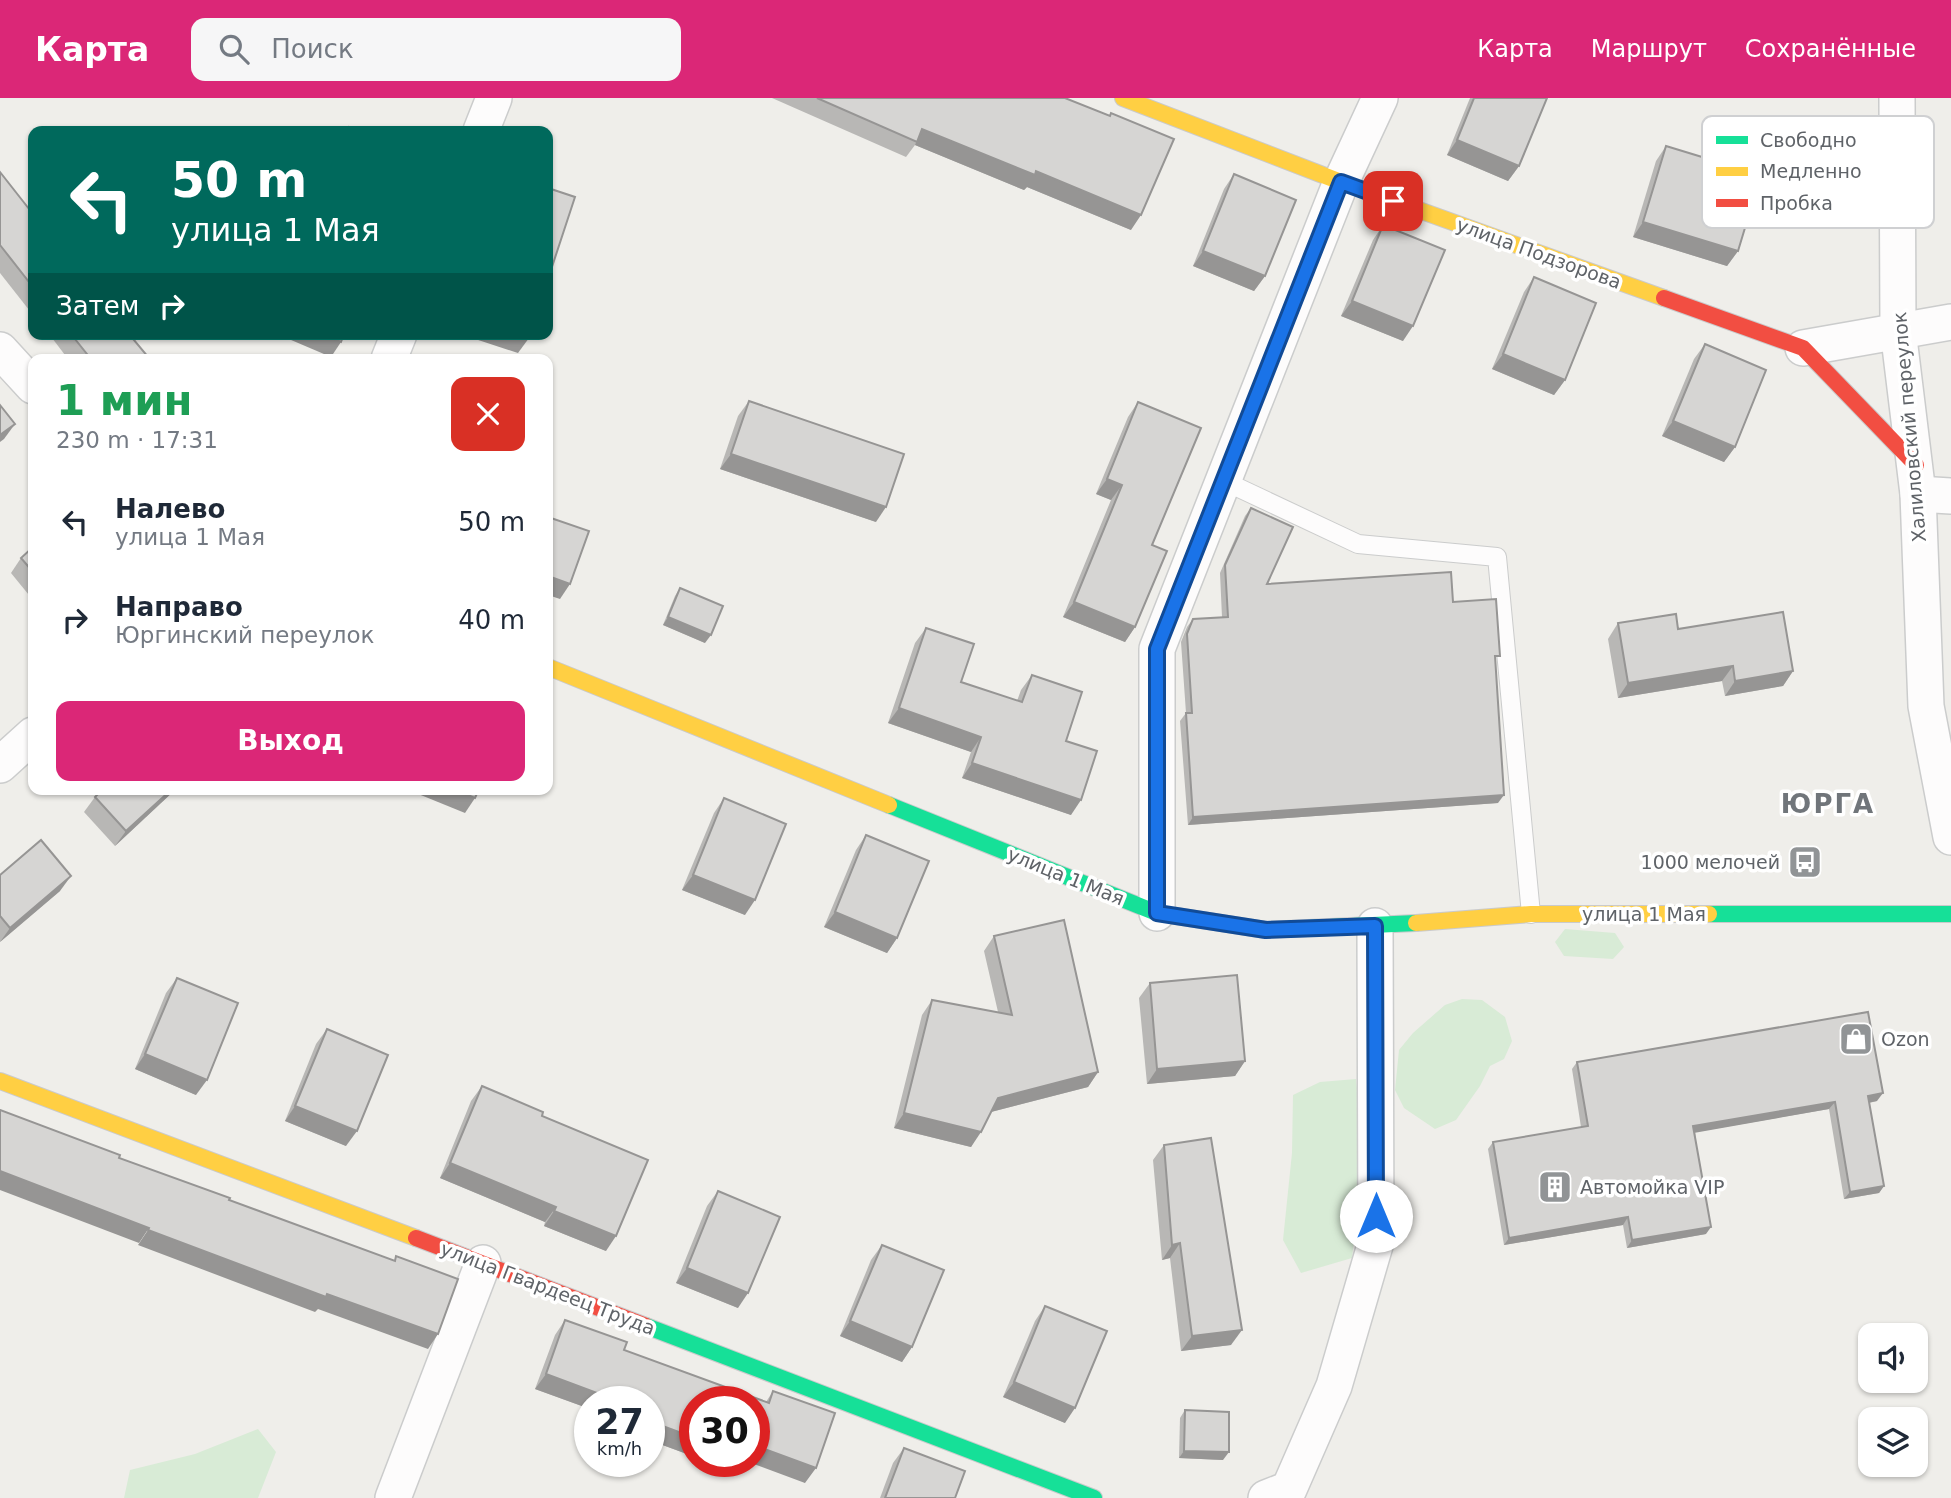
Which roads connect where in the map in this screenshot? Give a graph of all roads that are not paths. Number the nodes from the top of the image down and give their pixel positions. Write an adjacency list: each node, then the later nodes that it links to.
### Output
1 (494, 98): 6 (street)
2 (1123, 98): 7 (street, улица Подзорова)
3 (1380, 98): 7 (street)
4 (1897, 98): 5 (street, Халиловский переулок)
5 (1897, 116)
6 (483, 126)
7 (1341, 182): 11 (street, улица Подзорова); 14 (street)
8 (1898, 228): 10 (street, Халиловский переулок)
9 (1951, 322): 10 (street)
10 (1898, 330): 11 (street); 15 (street, Халиловский переулок)
11 (1803, 348): 15 (street, улица Подзорова)
12 (0, 349): 13 (street)
13 (28, 380)
14 (1224, 481): 20 (street); 21 (lane)
15 (1928, 485): 19 (street, Халиловский переулок)
16 (553, 669): 20 (street, улица 1 Мая)
17 (28, 740): 18 (street)
18 (0, 765)
19 (1951, 837)
20 (1157, 913): 23 (street, улица 1 Мая)
21 (1531, 914): 22 (street, улица 1 Мая); 23 (street, улица 1 Мая)
22 (1951, 914)
23 (1375, 926): 26 (street)
24 (0, 1081): 25 (street, улица Гвардеец Труда)
25 (483, 1263): 27 (street); 28 (street, улица Гвардеец Труда)
26 (1278, 1494)
27 (393, 1498)
28 (1094, 1498)

